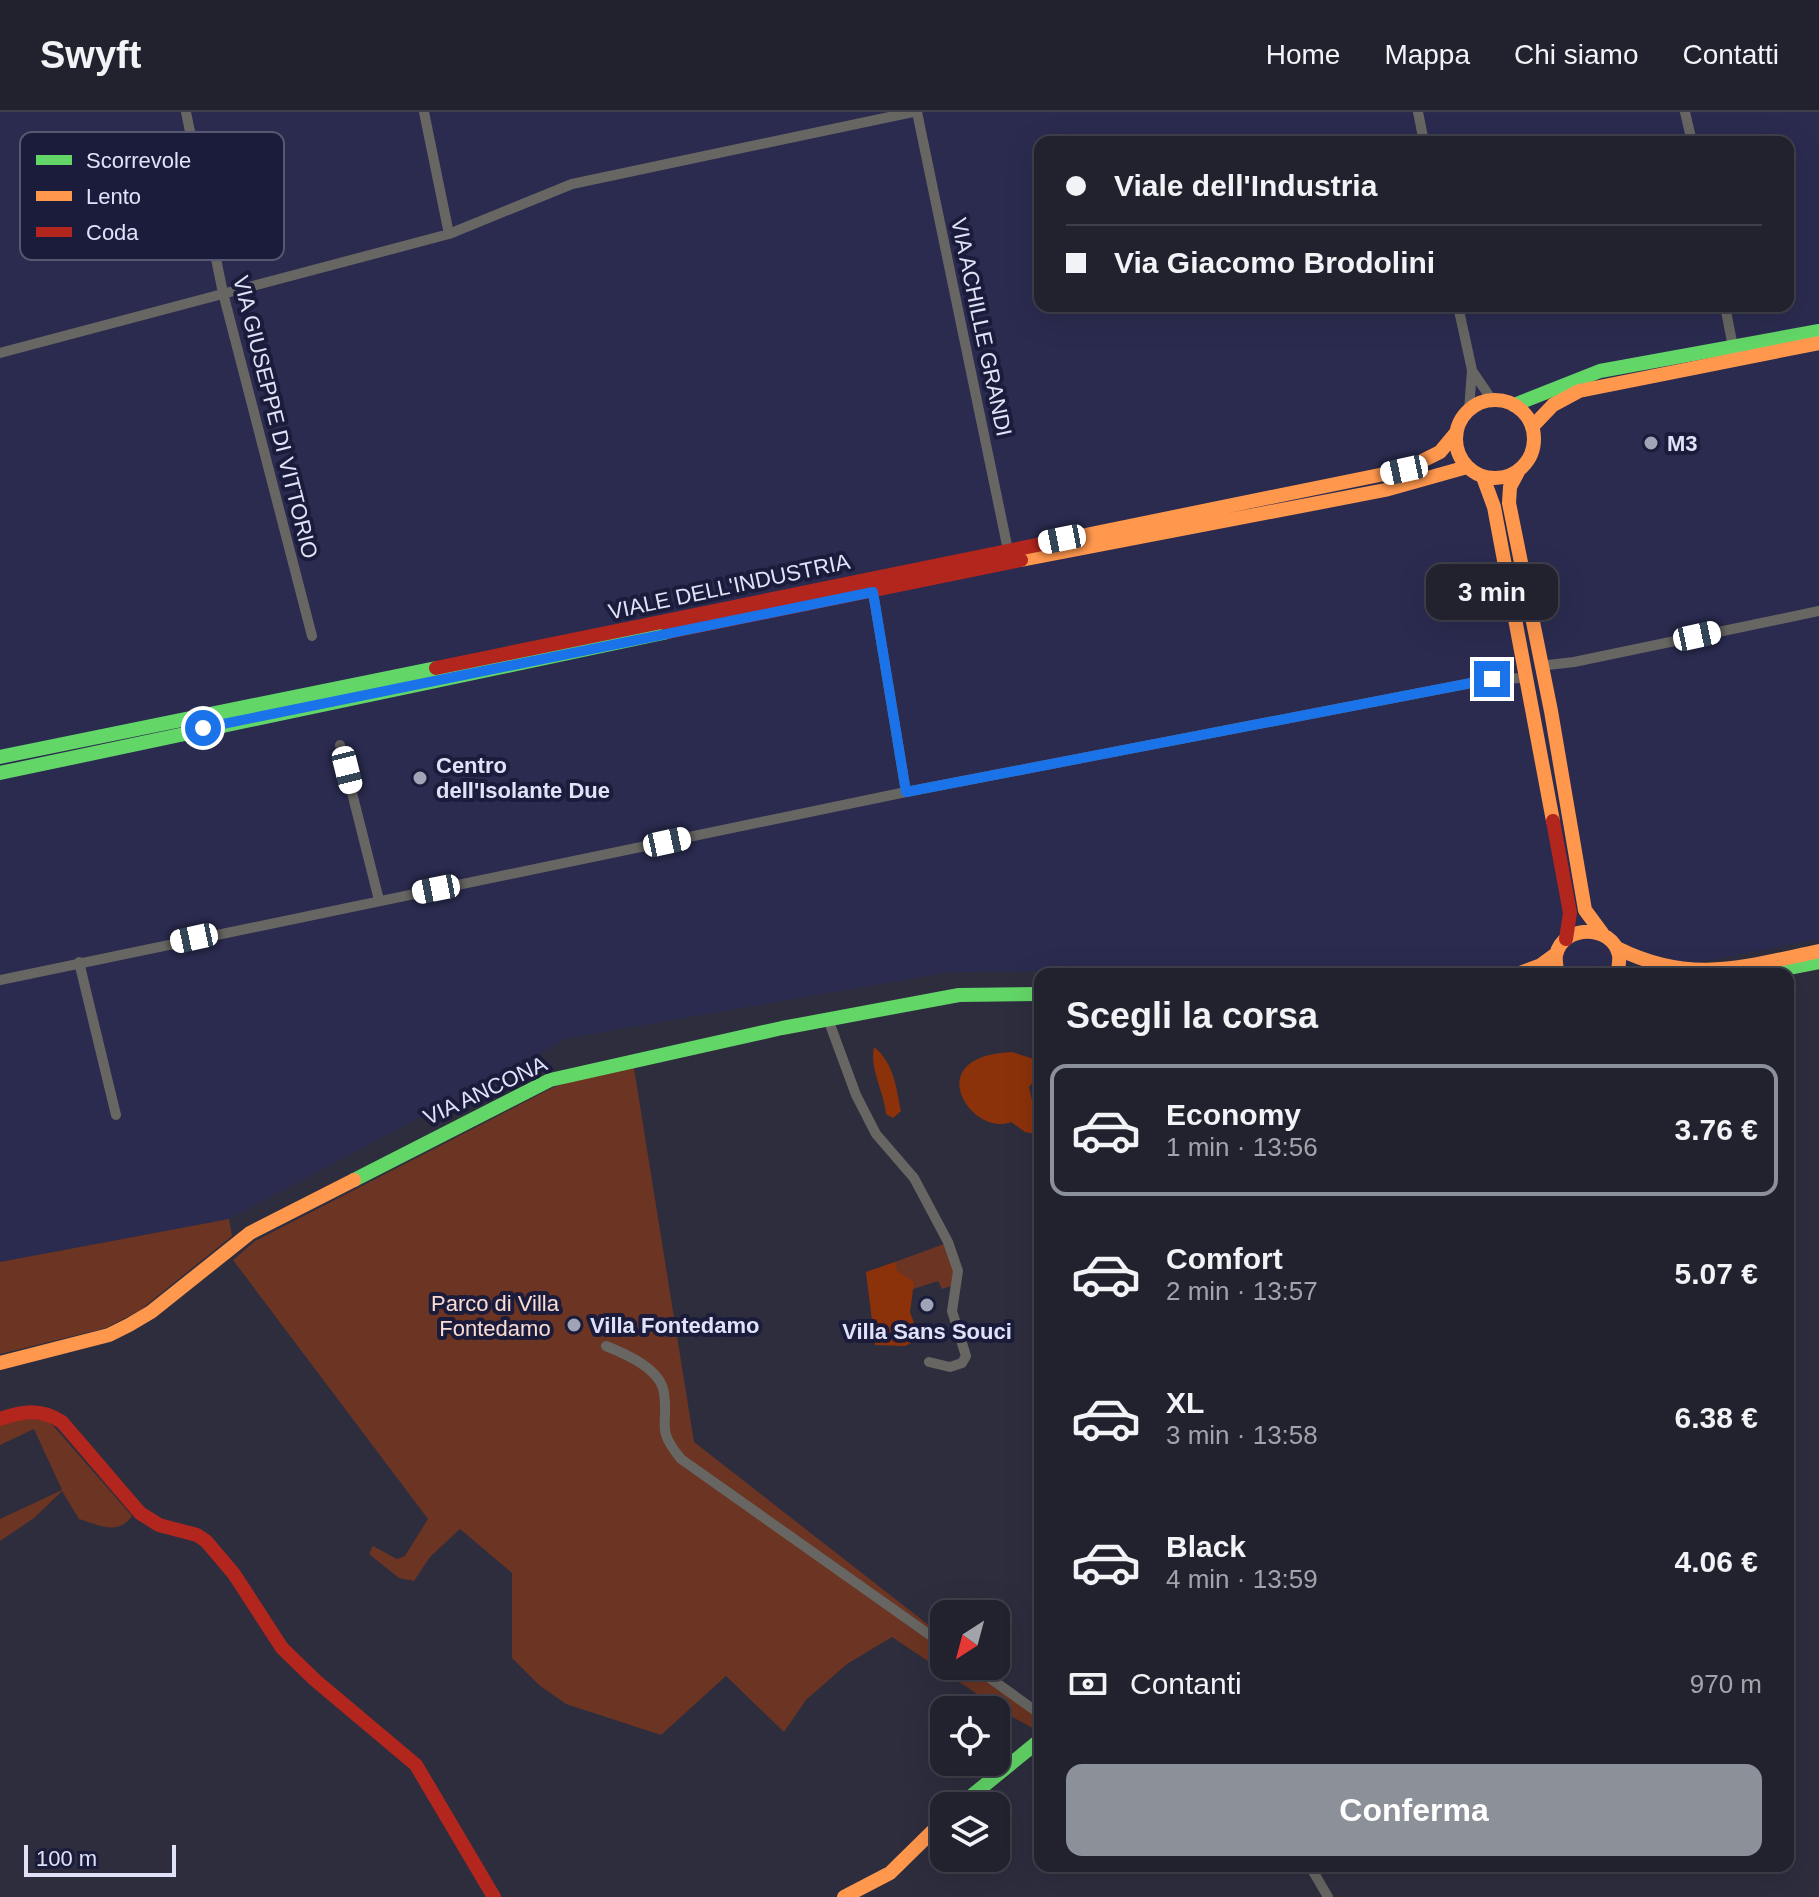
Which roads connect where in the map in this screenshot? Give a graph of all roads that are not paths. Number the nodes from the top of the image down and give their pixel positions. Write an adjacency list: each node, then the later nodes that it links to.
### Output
1 (186, 112): 6 (street, VIA GIUSEPPE DI VITTORIO)
2 (424, 112): 9 (street)
3 (915, 112): 9 (street); 27 (street, VIA ACHILLE GRANDI)
4 (1418, 112): 7 (street)
5 (1685, 112): 8 (street)
6 (190, 132)
7 (1423, 136)
8 (1691, 136)
9 (449, 234): 11 (street)
10 (216, 260): 11 (street, VIA GIUSEPPE DI VITTORIO)
11 (223, 293): 17 (street); 30 (street, VIA GIUSEPPE DI VITTORIO)
12 (1459, 312): 18 (street)
13 (1726, 312): 16 (street)
14 (1819, 331): 16 (main road)
15 (1819, 343): 22 (main road)
16 (1733, 347): 20 (main road)
17 (0, 353)
18 (1472, 370): 19 (street); 21 (street)
19 (1492, 400): 20 (main road); 21 (main road)
20 (1514, 405): 22 (main road)
21 (1469, 410): 23 (main road)
22 (1532, 427): 25 (main road)
23 (1455, 434): 24 (main road); 27 (main road, VIALE DELL'INDUSTRIA)
24 (1467, 467): 26 (main road); 28 (main road, VIALE DELL'INDUSTRIA)
25 (1518, 472): 26 (main road); 31 (main road)
26 (1483, 477): 32 (main road)
27 (1008, 550): 34 (main road, VIALE DELL'INDUSTRIA)
28 (873, 592): 35 (main road, VIALE DELL'INDUSTRIA); 36 (street, VIALE DELL'INDUSTRIA)
29 (1819, 611): 31 (street)
30 (312, 636)
31 (1543, 669): 38 (main road)
32 (1525, 672): 36 (street); 39 (main road)
33 (340, 745): 37 (street)
34 (0, 757)
35 (0, 773)
36 (906, 792): 37 (street)
37 (379, 900): 43 (street)
38 (1602, 933): 39 (main road); 40 (main road)
39 (1566, 939): 42 (main road)
40 (1617, 948): 47 (main road); 48 (main road)
41 (1819, 951): 49 (main road)
42 (1556, 954): 45 (main road); 46 (main road)
43 (79, 962): 51 (street); 54 (street)
44 (1819, 962): 50 (main road)
45 (1533, 968)
46 (1557, 968)
47 (1619, 968)
48 (1666, 968)
49 (1732, 968)
50 (1789, 968)
51 (0, 980)
52 (1034, 994): 53 (main road, VIA ANCONA)
53 (828, 1019): 56 (street); 57 (main road, VIA ANCONA)
54 (116, 1115)
55 (606, 1346): 59 (street)
56 (929, 1362)
57 (0, 1363)
58 (0, 1419): 66 (main road)
59 (930, 1635)
60 (993, 1680): 61 (street)
61 (1034, 1710)
62 (1034, 1745): 63 (main road)
63 (976, 1792)
64 (930, 1834): 67 (main road)
65 (1313, 1872): 68 (street)
66 (494, 1897)
67 (844, 1897)
68 (1328, 1897)

